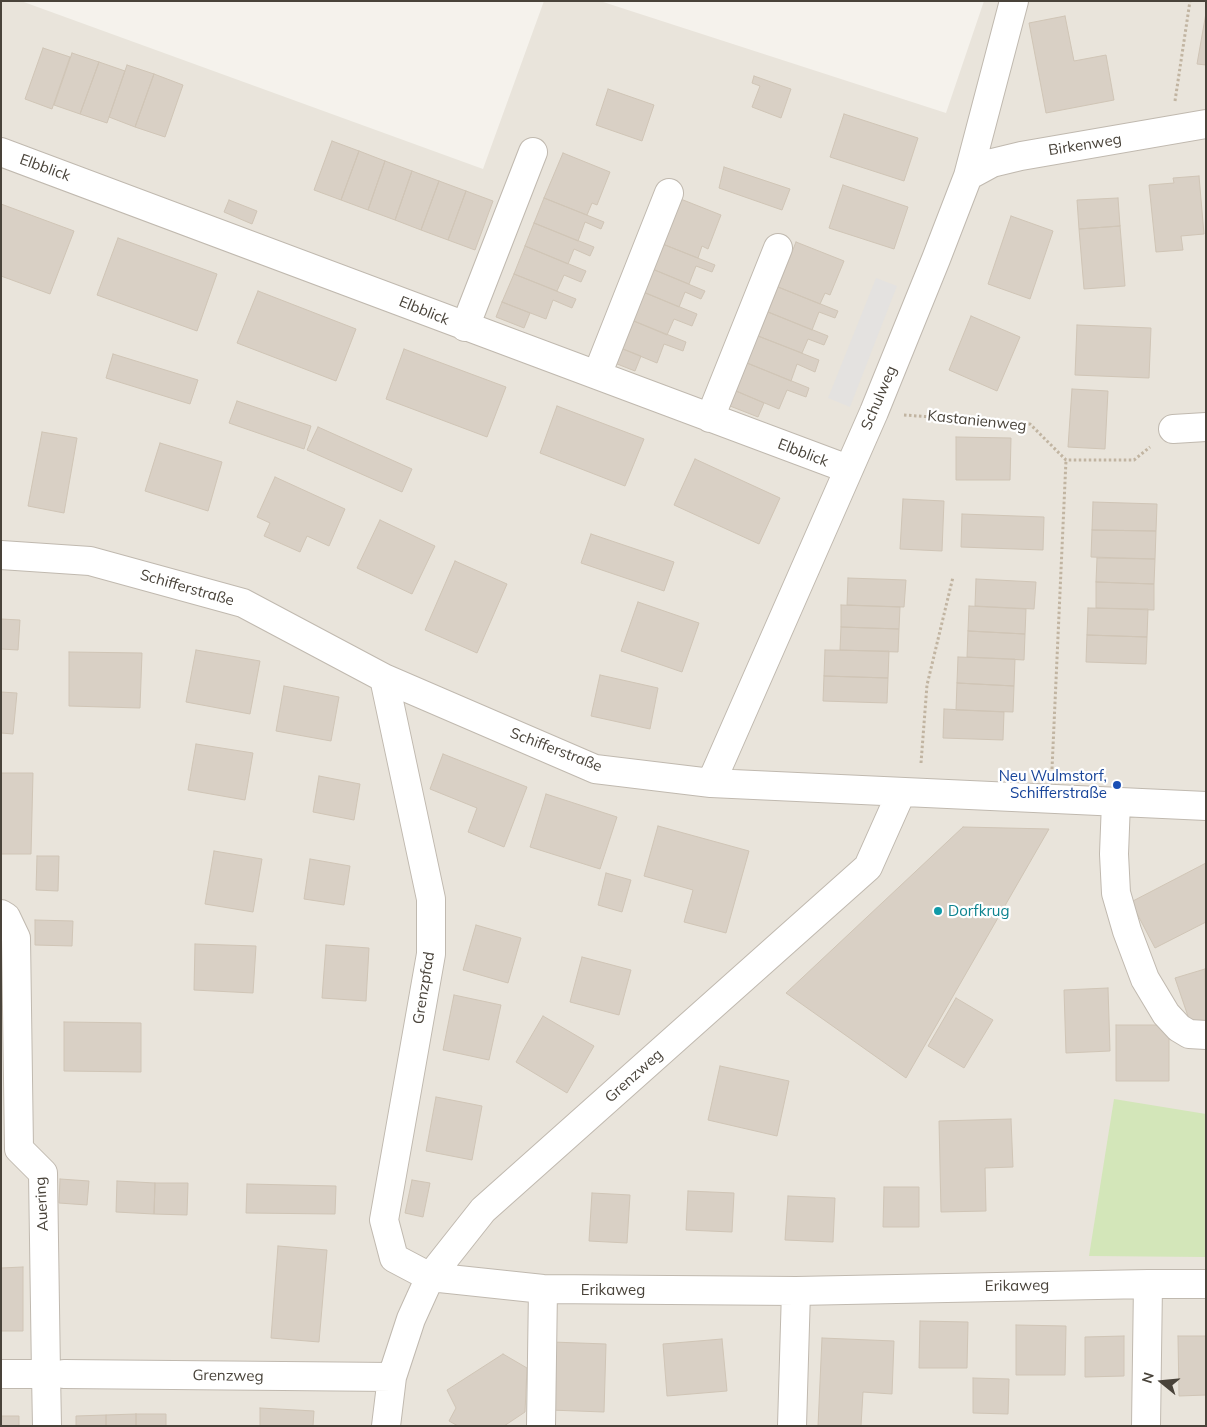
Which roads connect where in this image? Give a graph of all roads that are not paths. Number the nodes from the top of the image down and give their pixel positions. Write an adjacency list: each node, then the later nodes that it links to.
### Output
1 (1014, 1): 5 (street, Schulweg)
2 (1206, 124): 5 (street, Birkenweg)
3 (1, 152): 8 (street, Elbblick)
4 (533, 152): 8 (street)
5 (968, 176): 13 (street, Schulweg)
6 (669, 193): 9 (street)
7 (778, 248): 10 (street)
8 (465, 327): 9 (street, Elbblick)
9 (597, 375): 10 (street, Elbblick)
10 (710, 418): 13 (street, Elbblick)
11 (1206, 427): 12 (street)
12 (1173, 429)
13 (848, 470): 16 (street, Schulweg)
14 (1, 555): 15 (street, Schifferstraße)
15 (384, 678): 16 (street, Schifferstraße); 22 (street, Grenzpfad)
16 (711, 783): 17 (street, Schifferstraße)
17 (910, 793): 18 (street, Schifferstraße); 22 (street, Grenzweg)
18 (1116, 802): 19 (street, Schifferstraße); 21 (street)
19 (1206, 806)
20 (1, 914): 28 (street, Auering)
21 (1206, 1035)
22 (430, 1276): 25 (street, Erikaweg); 29 (street, Grenzweg)
23 (1148, 1284): 24 (street, Erikaweg); 26 (street, Erikaweg); 34 (street)
24 (1206, 1284)
25 (543, 1289): 26 (street, Erikaweg); 32 (street)
26 (796, 1290): 33 (street)
27 (1, 1374): 28 (street)
28 (55, 1374): 29 (street, Grenzweg); 30 (street, Auering)
29 (392, 1378): 31 (street, Grenzweg)
30 (47, 1426)
31 (386, 1426)
32 (541, 1426)
33 (792, 1426)
34 (1146, 1426)

